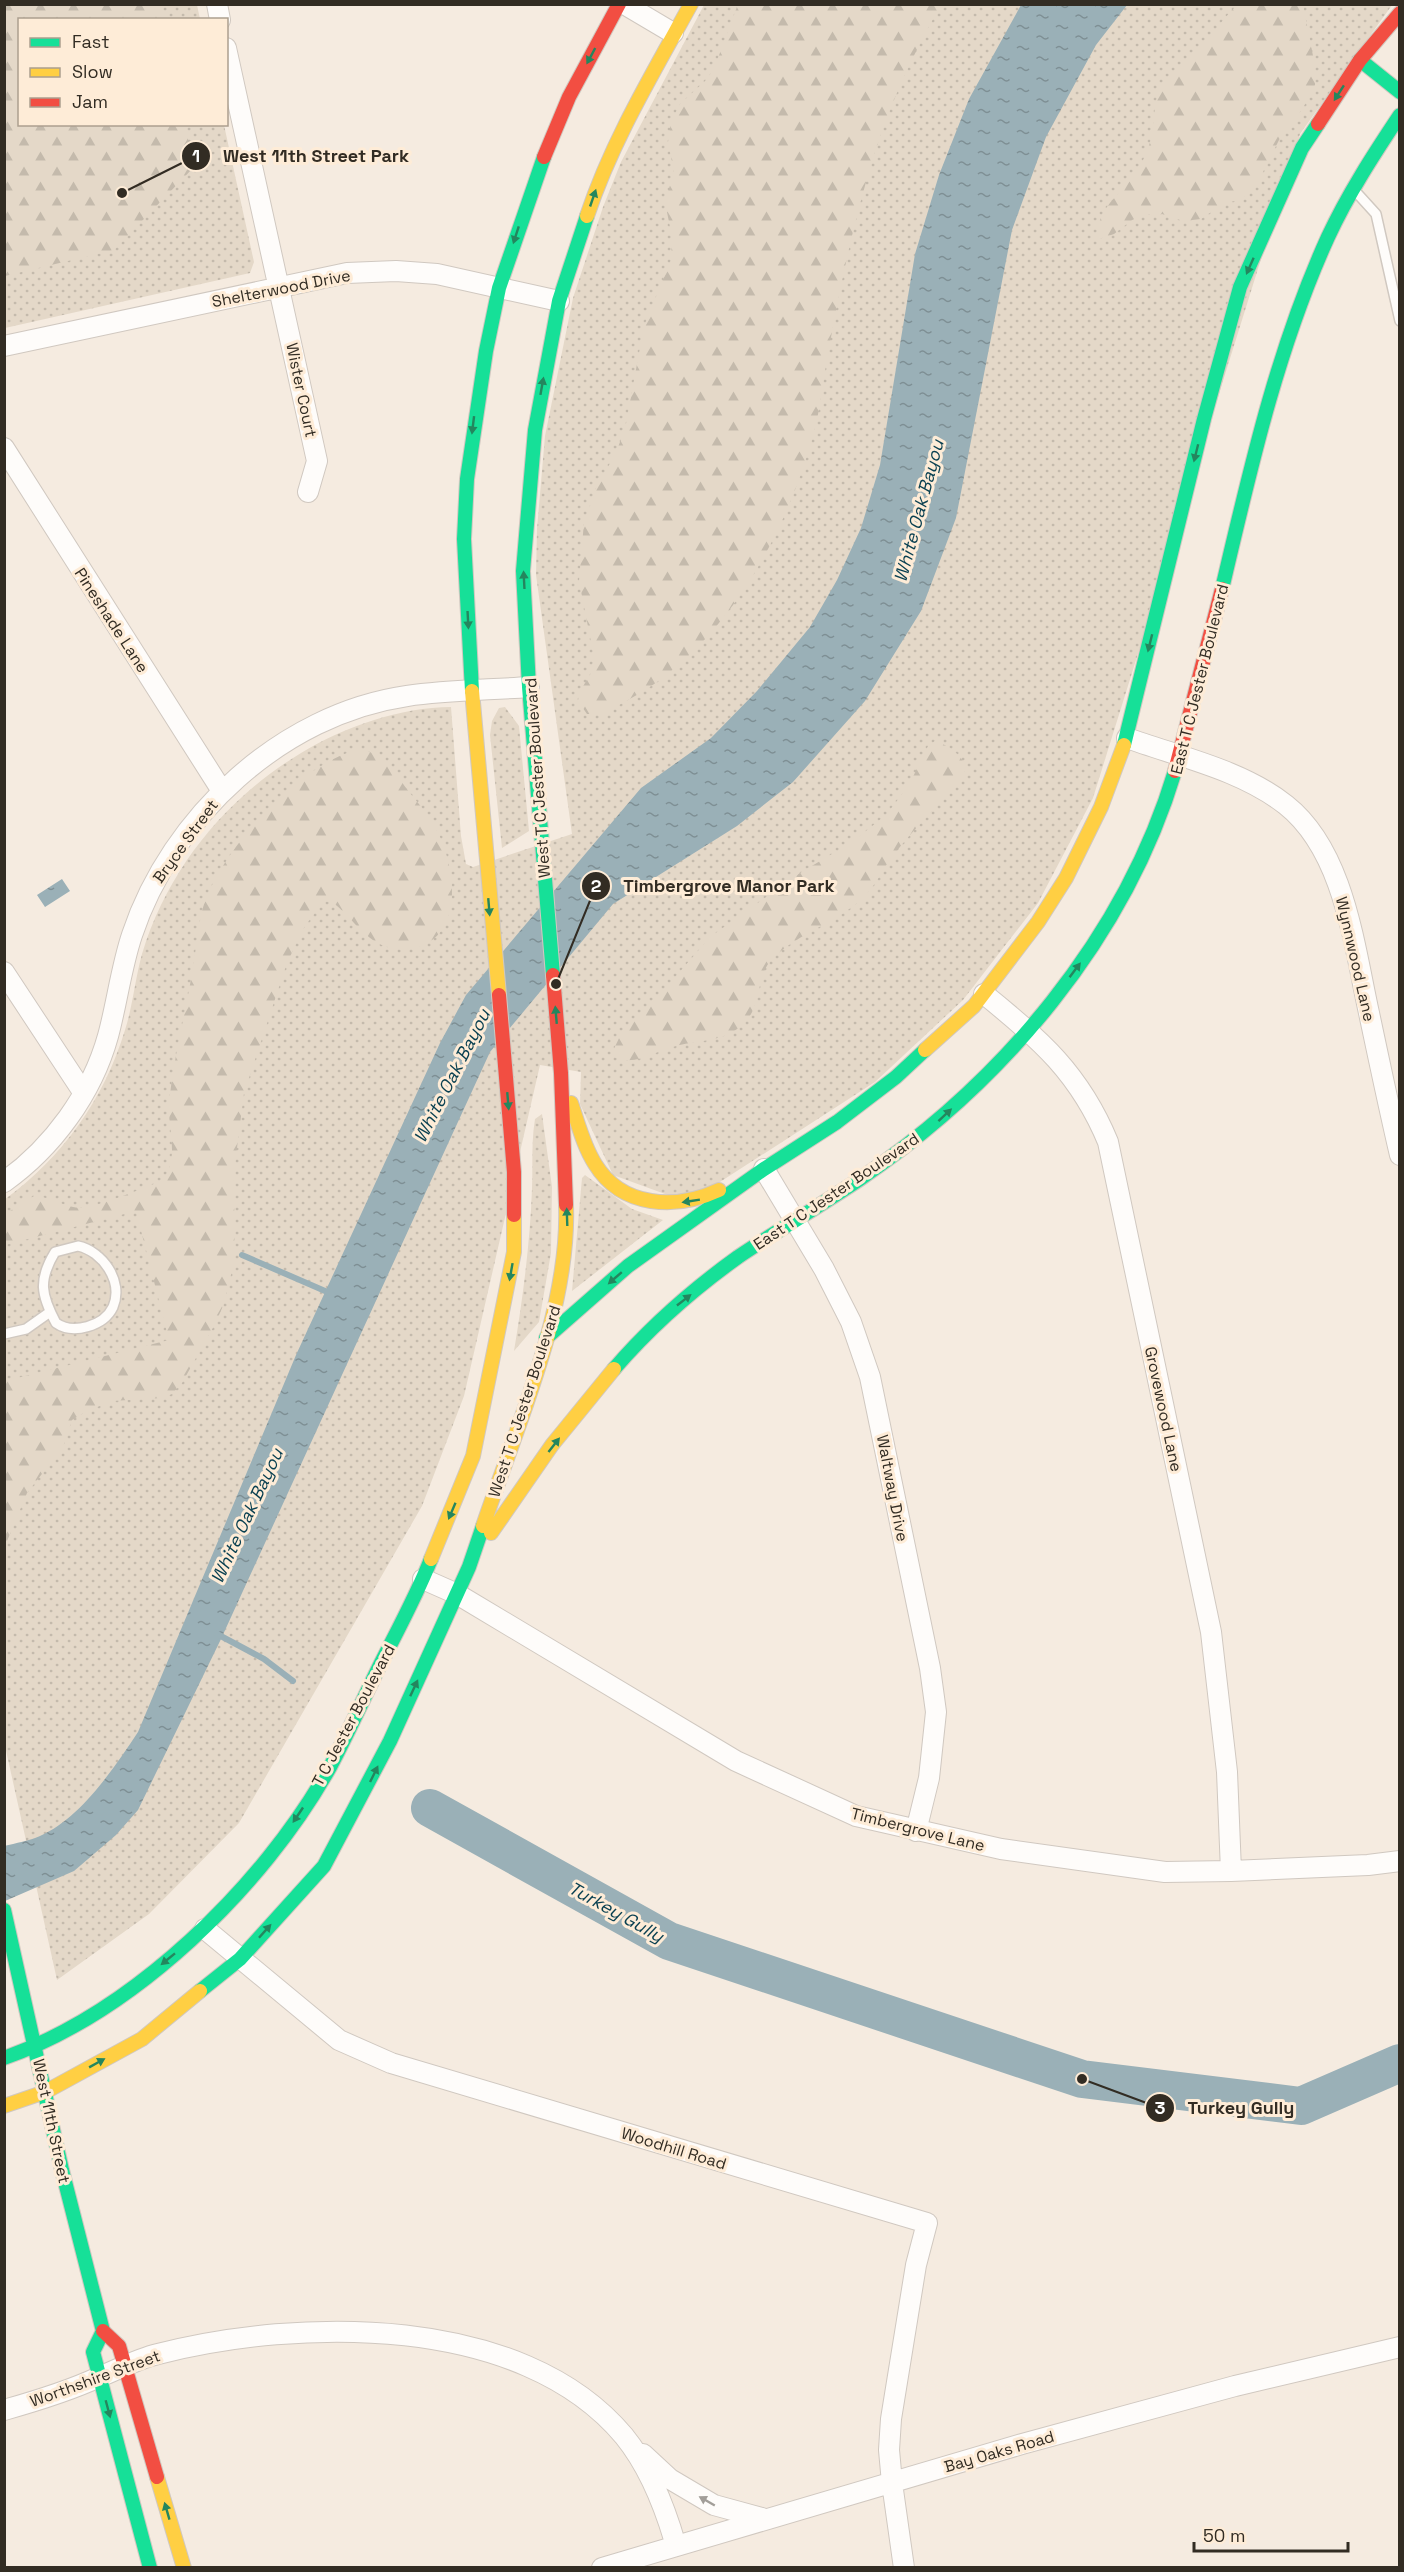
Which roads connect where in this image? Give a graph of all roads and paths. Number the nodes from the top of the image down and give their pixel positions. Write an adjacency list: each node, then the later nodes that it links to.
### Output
1 (619, 4): 12 (main road, West T C Jester Boulevard, one-way to 12)
2 (624, 4): 5 (street)
3 (691, 4): 5 (main road, West T C Jester Boulevard)
4 (1400, 13): 7 (main road)
5 (672, 33): 13 (main road, West T C Jester Boulevard, one-way to 5)
6 (228, 57): 11 (street, Wister Court)
7 (1360, 60): 8 (main road); 20 (main road, one-way to 20)
8 (1400, 92)
9 (1400, 115): 10 (main road, East T C Jester Boulevard)
10 (1352, 188): 14 (lane); 21 (main road, East T C Jester Boulevard)
11 (279, 286): 12 (street, Shelterwood Drive); 15 (street, Shelterwood Drive); 17 (street, Wister Court)
12 (499, 288): 13 (street, Shelterwood Drive); 19 (main road, West T C Jester Boulevard, one-way to 19)
13 (559, 301): 18 (main road, West T C Jester Boulevard, one-way to 13)
14 (1400, 321)
15 (4, 346)
16 (4, 448): 22 (street, Pineshade Lane)
17 (308, 492)
18 (529, 687): 19 (street, Bryce Street); 26 (main road, West T C Jester Boulevard, one-way to 18)
19 (472, 692): 22 (street, Bryce Street); 37 (main road, West T C Jester Boulevard, one-way to 37)
20 (1127, 738): 21 (street, Wynnwood Lane); 24 (main road)
21 (1182, 757): 25 (main road, East T C Jester Boulevard, one-way to 21); 28 (street, Wynnwood Lane)
22 (222, 791): 27 (street, Bryce Street)
23 (4, 972): 27 (street)
24 (984, 994): 25 (street, Grovewood Lane); 29 (main road)
25 (1029, 1030): 31 (main road, East T C Jester Boulevard, one-way to 25); 43 (street, Grovewood Lane)
26 (561, 1073): 29 (main road, one-way to 26); 34 (main road, West T C Jester Boulevard, one-way to 26)
27 (83, 1092): 30 (street, Bryce Street)
28 (1400, 1155)
29 (764, 1169): 31 (street, Waltway Drive); 34 (main road, one-way to 34)
30 (4, 1182)
31 (793, 1219): 38 (main road, East T C Jester Boulevard, one-way to 31); 41 (street, Waltway Drive)
32 (50, 1312): 32 (lane); 33 (lane)
33 (4, 1334)
34 (547, 1337): 35 (main road); 38 (main road, West T C Jester Boulevard)
35 (523, 1363)
36 (495, 1418): 37 (main road)
37 (473, 1456): 39 (main road, T C Jester Boulevard, one-way to 39)
38 (469, 1567): 40 (main road)
39 (423, 1579): 40 (street, Timbergrove Lane); 45 (main road, T C Jester Boulevard, one-way to 45)
40 (457, 1594): 41 (street, Timbergrove Lane); 46 (main road, one-way to 40)
41 (916, 1831): 43 (street, Timbergrove Lane)
42 (1400, 1861): 43 (street, Timbergrove Lane)
43 (1231, 1871)
44 (4, 1910): 47 (main road, West 11th Street)
45 (205, 1929): 46 (street, Woodhill Road); 47 (main road, T C Jester Boulevard, one-way to 47)
46 (240, 1959): 49 (main road, one-way to 46); 57 (street, Woodhill Road)
47 (35, 2047): 48 (main road, T C Jester Boulevard); 49 (main road, West 11th Street)
48 (4, 2058)
49 (45, 2092): 50 (main road); 51 (main road, West 11th Street)
50 (4, 2106)
51 (103, 2331): 53 (main road, West 11th Street); 54 (main road)
52 (1400, 2348): 57 (street, Bay Oaks Road)
53 (124, 2364): 54 (street, Worthshire Street); 56 (street, Worthshire Street); 61 (main road, West 11th Street, one-way to 53)
54 (100, 2377): 55 (street, Worthshire Street); 60 (main road, one-way to 60)
55 (4, 2410)
56 (624, 2437): 58 (street, Worthshire Street, one-way to 56); 59 (street, Worthshire Street)
57 (892, 2483): 58 (street, Bay Oaks Road); 63 (street)
58 (762, 2518): 59 (street, Bay Oaks Road)
59 (676, 2546): 62 (street, Bay Oaks Road)
60 (150, 2568)
61 (184, 2568)
62 (602, 2568)
63 (904, 2568)

